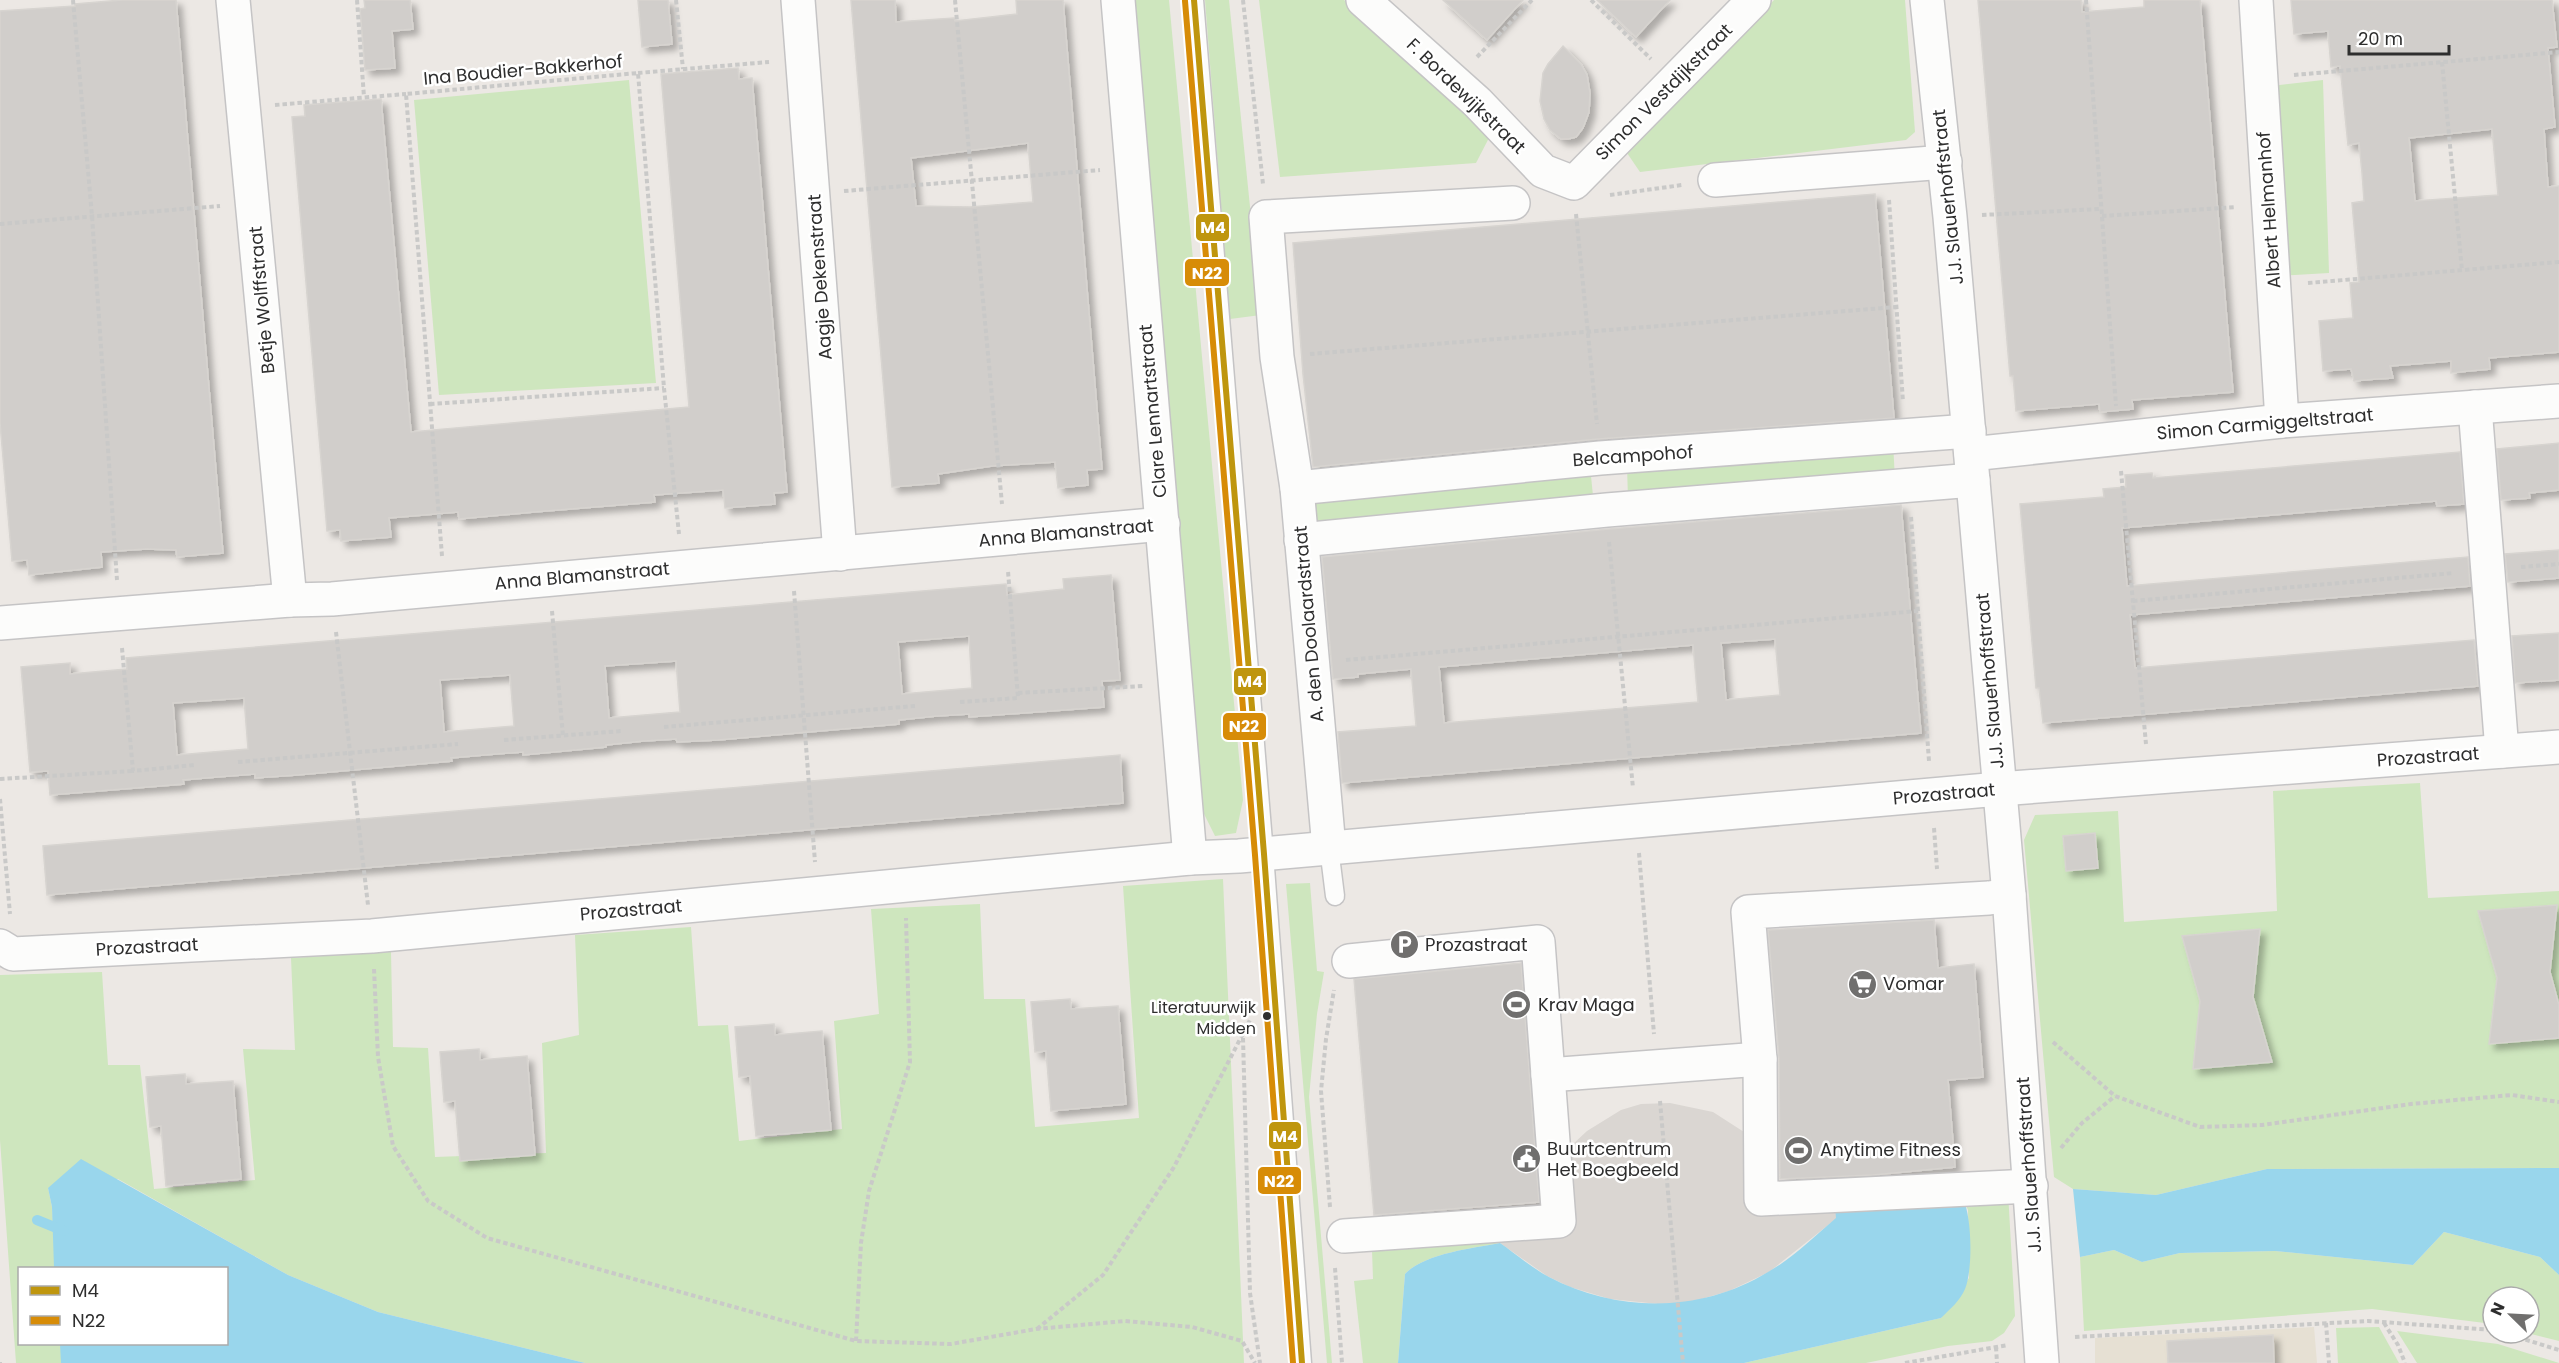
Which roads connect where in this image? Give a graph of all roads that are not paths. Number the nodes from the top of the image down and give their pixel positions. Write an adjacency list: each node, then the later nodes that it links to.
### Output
1 (233, 0): 21 (street, Betje Wolffstraat)
2 (798, 0): 20 (street, Aagje Dekenstraat)
3 (1119, 0): 18 (street, Clare Lennartstraat)
4 (1194, 0): 27 (lane)
5 (1364, 0): 11 (street, F. Bordewijkstraat)
6 (1754, 0): 11 (street, Simon Vestdijkstraat)
7 (1927, 0): 9 (street, J.J. Slauerhoffstraat)
8 (2256, 0): 15 (street, Albert Helmanhof)
9 (1945, 162): 10 (street); 16 (street, J.J. Slauerhoffstraat)
10 (1715, 180)
11 (1574, 183)
12 (1513, 203): 17 (street, A. den Doolaardstraat)
13 (2559, 401): 14 (street, Simon Carmiggeltstraat)
14 (2475, 407): 15 (street, Simon Carmiggeltstraat); 24 (street)
15 (2282, 421): 16 (street, Simon Carmiggeltstraat)
16 (1971, 455): 17 (street, Belcampohof); 19 (street); 25 (street, J.J. Slauerhoffstraat)
17 (1297, 489): 19 (street, A. den Doolaardstraat)
18 (1163, 524): 20 (street, Anna Blamanstraat); 28 (street, Clare Lennartstraat)
19 (1301, 540): 26 (street, A. den Doolaardstraat)
20 (840, 554): 21 (street, Anna Blamanstraat)
21 (290, 600): 22 (street, Anna Blamanstraat)
22 (0, 623)
23 (2559, 747): 24 (street, Prozastraat)
24 (2502, 751): 25 (street, Prozastraat)
25 (1999, 789): 26 (street, Prozastraat); 29 (street, J.J. Slauerhoffstraat)
26 (1329, 848): 27 (street, Prozastraat); 30 (lane)
27 (1264, 854): 28 (street, Prozastraat); 38 (lane)
28 (1190, 858): 31 (street, Prozastraat)
29 (2009, 895): 33 (street); 35 (street, J.J. Slauerhoffstraat)
30 (1335, 896)
31 (7, 950)
32 (1342, 972): 34 (street)
33 (1760, 1059): 34 (street); 35 (street)
34 (1548, 1075): 36 (street)
35 (2031, 1186): 37 (street, J.J. Slauerhoffstraat)
36 (1336, 1238)
37 (2042, 1351)
38 (1302, 1363)

